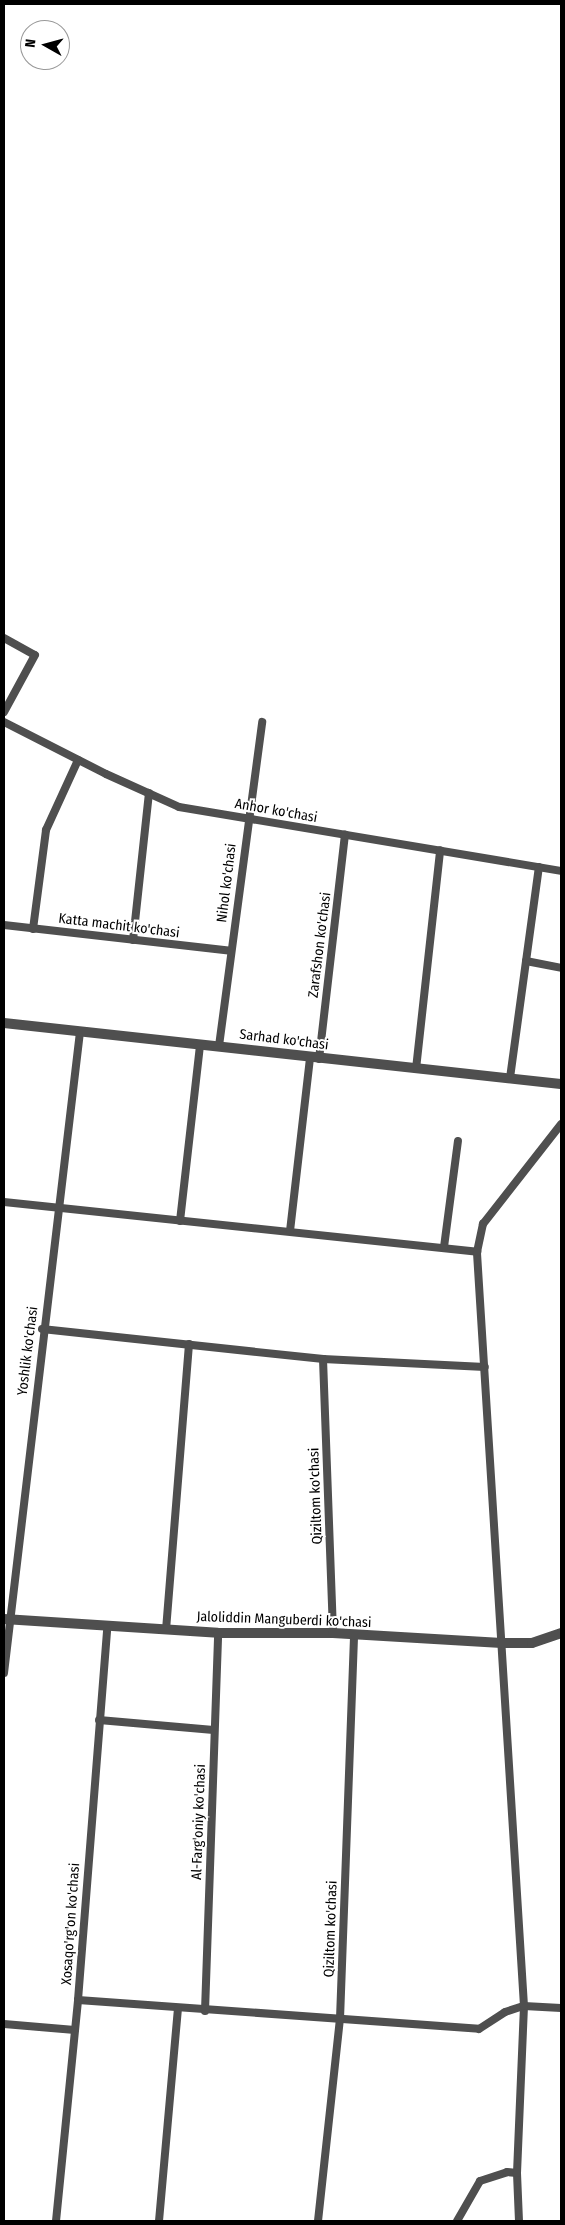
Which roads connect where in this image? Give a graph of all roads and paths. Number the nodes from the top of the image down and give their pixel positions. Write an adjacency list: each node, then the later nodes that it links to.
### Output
1 (4, 638): 2 (street)
2 (4, 712)
3 (4, 722): 5 (street, Anhor ko'chasi)
4 (262, 722): 7 (street, Nihol ko'chasi)
5 (78, 760): 6 (street, Anhor ko'chasi); 13 (street)
6 (149, 793): 7 (street, Anhor ko'chasi); 14 (street)
7 (247, 818): 8 (street, Anhor ko'chasi); 15 (street, Nihol ko'chasi)
8 (345, 835): 9 (street, Anhor ko'chasi); 22 (street, Zarafshon ko'chasi)
9 (440, 850): 10 (street, Anhor ko'chasi); 23 (street)
10 (539, 867): 11 (street, Anhor ko'chasi); 16 (street)
11 (561, 872)
12 (4, 925): 13 (street, Katta machit ko'chasi)
13 (33, 929): 14 (street, Katta machit ko'chasi)
14 (133, 940): 15 (street, Katta machit ko'chasi)
15 (231, 951): 21 (street, Nihol ko'chasi)
16 (526, 961): 17 (street); 24 (street)
17 (561, 968)
18 (4, 1023): 19 (street, Sarhad ko'chasi)
19 (80, 1032): 20 (street, Sarhad ko'chasi); 29 (street, Yoshlik ko'chasi)
20 (200, 1044): 21 (street, Sarhad ko'chasi); 30 (street)
21 (219, 1046): 22 (street, Sarhad ko'chasi)
22 (315, 1058): 23 (street, Sarhad ko'chasi); 31 (street, Zarafshon ko'chasi)
23 (416, 1069): 24 (street, Sarhad ko'chasi)
24 (510, 1078): 25 (street, Sarhad ko'chasi)
25 (561, 1084)
26 (561, 1124): 33 (street)
27 (458, 1141): 32 (street)
28 (4, 1202): 29 (street)
29 (59, 1207): 30 (street); 34 (street, Yoshlik ko'chasi)
30 (180, 1221): 31 (street)
31 (290, 1230): 32 (street)
32 (444, 1247): 33 (street)
33 (478, 1252): 37 (street)
34 (42, 1329): 35 (street); 38 (street, Yoshlik ko'chasi)
35 (189, 1344): 36 (street); 40 (street)
36 (323, 1359): 37 (street); 42 (street, Qiziltom ko'chasi)
37 (485, 1366): 45 (street)
38 (6, 1620): 39 (street, Jaloliddin Manguberdi ko'chasi); 46 (street, Yoshlik ko'chasi)
39 (107, 1628): 40 (street, Jaloliddin Manguberdi ko'chasi); 47 (street, Xosaqo'rg'on ko'chasi)
40 (166, 1630): 41 (street, Jaloliddin Manguberdi ko'chasi)
41 (218, 1633): 42 (street, Jaloliddin Manguberdi ko'chasi); 48 (street, Al-Farg'oniy ko'chasi)
42 (334, 1633): 44 (street, Jaloliddin Manguberdi ko'chasi)
43 (561, 1633): 45 (street, Jaloliddin Manguberdi ko'chasi)
44 (354, 1636): 45 (street, Jaloliddin Manguberdi ko'chasi); 54 (street, Qiziltom ko'chasi)
45 (502, 1643): 50 (street)
46 (4, 1673)
47 (99, 1720): 48 (street); 49 (street, Xosaqo'rg'on ko'chasi)
48 (214, 1730): 53 (street, Al-Farg'oniy ko'chasi)
49 (78, 2000): 52 (street); 56 (street, Xosaqo'rg'on ko'chasi)
50 (524, 2006): 51 (street); 54 (street); 57 (street)
51 (561, 2008)
52 (178, 2009): 53 (street); 59 (street)
53 (205, 2011): 54 (street)
54 (340, 2019): 60 (street, Qiziltom ko'chasi)
55 (4, 2024): 56 (street)
56 (75, 2030): 58 (street, Xosaqo'rg'on ko'chasi)
57 (517, 2173): 61 (street); 62 (street)
58 (56, 2221)
59 (159, 2221)
60 (318, 2221)
61 (457, 2221)
62 (519, 2221)

